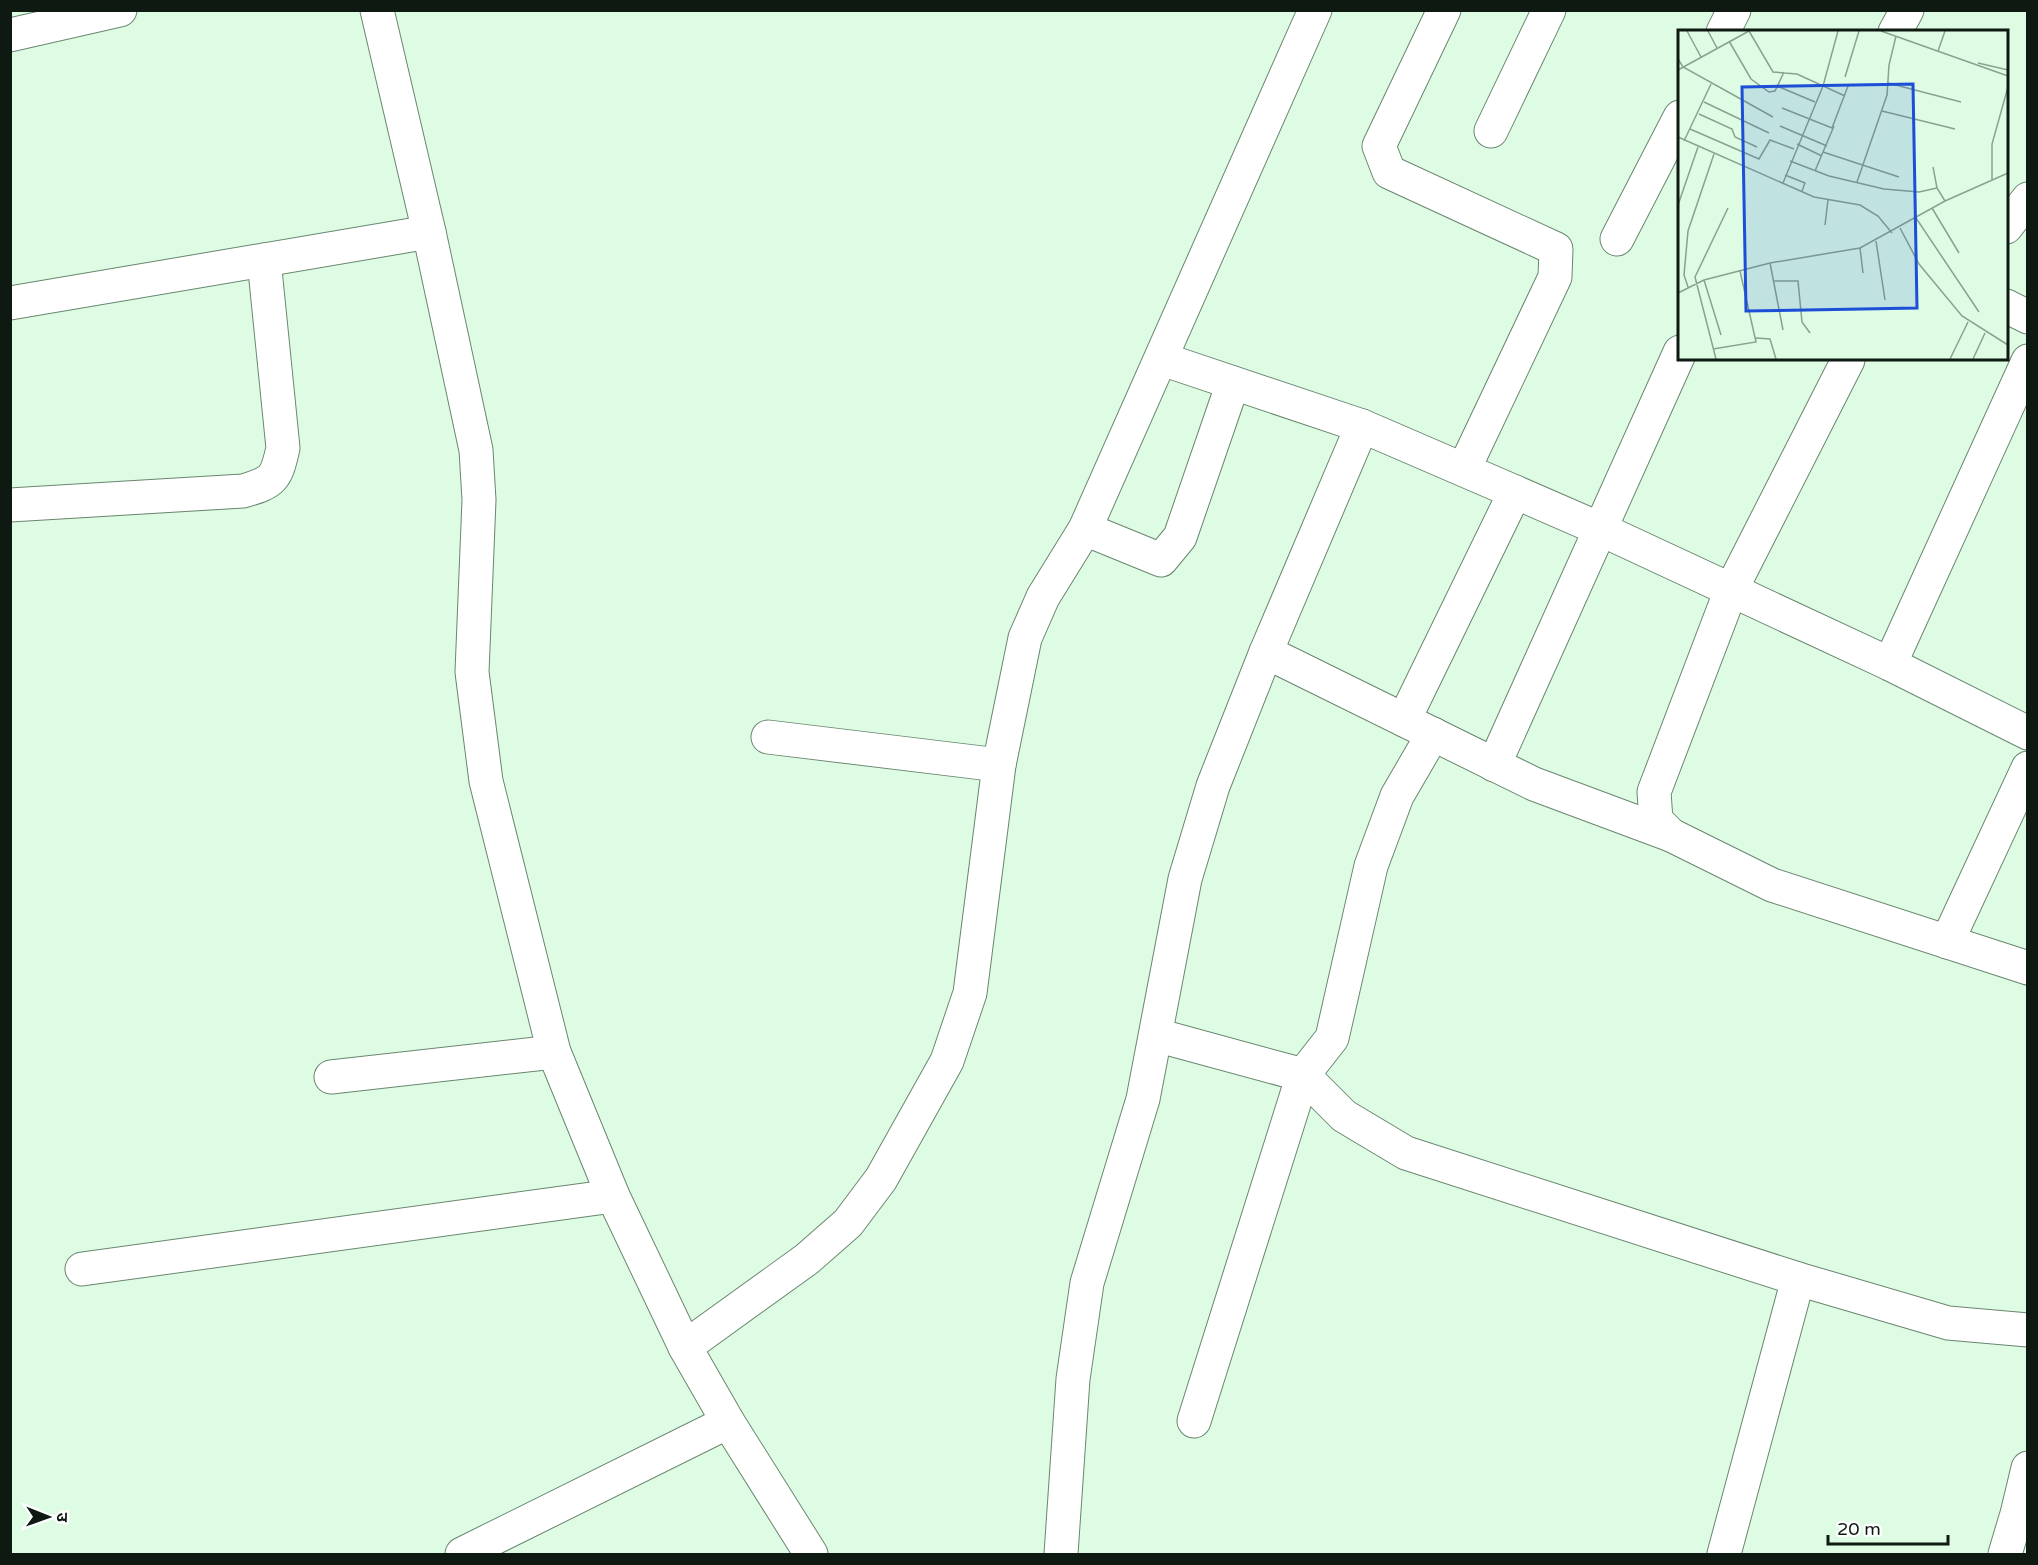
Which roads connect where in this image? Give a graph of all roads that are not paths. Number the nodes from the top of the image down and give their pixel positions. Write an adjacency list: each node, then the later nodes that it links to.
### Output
1 (120, 10): 10 (street)
2 (377, 10): 15 (street)
3 (1315, 10): 22 (street)
4 (1444, 10): 27 (street)
5 (1549, 10): 12 (street)
6 (1734, 10): 8 (street)
7 (1907, 10): 9 (street)
8 (1724, 30)
9 (1896, 30)
10 (10, 35)
11 (1678, 121): 16 (street)
12 (1491, 131)
13 (2028, 199): 14 (street)
14 (2008, 226)
15 (429, 232): 17 (street); 46 (street)
16 (1617, 240)
17 (264, 260): 18 (street); 29 (street)
18 (10, 303)
19 (2008, 306): 20 (street)
20 (2028, 316)
21 (1678, 356): 31 (street)
22 (1162, 359): 25 (street); 30 (street)
23 (1848, 360): 32 (street)
24 (2028, 361): 34 (street)
25 (1233, 382): 26 (street); 30 (street)
26 (1362, 426): 27 (street); 33 (street)
27 (1464, 469): 28 (street)
28 (1515, 492): 31 (street); 35 (street)
29 (10, 505)
30 (1085, 529): 39 (street)
31 (1600, 529): 32 (street); 40 (street)
32 (1731, 590): 34 (street); 42 (street)
33 (1266, 652): 35 (street); 45 (street)
34 (1890, 664): 36 (street)
35 (1404, 720): 37 (street)
36 (2028, 733)
37 (1433, 734): 40 (street); 47 (street)
38 (768, 737): 39 (street)
39 (999, 765): 53 (street)
40 (1494, 765): 42 (street)
41 (2028, 768): 43 (street)
42 (1671, 835): 43 (street)
43 (1947, 942): 44 (street)
44 (2028, 968)
45 (1156, 1035): 47 (street); 59 (street)
46 (554, 1052): 48 (street); 49 (street)
47 (1303, 1075): 51 (street); 54 (street)
48 (332, 1077)
49 (613, 1196): 50 (street); 53 (street)
50 (82, 1269)
51 (1798, 1279): 52 (street); 60 (street)
52 (2028, 1330)
53 (685, 1347): 55 (street)
54 (1194, 1421)
55 (728, 1422): 57 (street); 58 (street)
56 (2028, 1468): 61 (street)
57 (462, 1554)
58 (812, 1554)
59 (1061, 1554)
60 (1724, 1554)
61 (2005, 1554)

